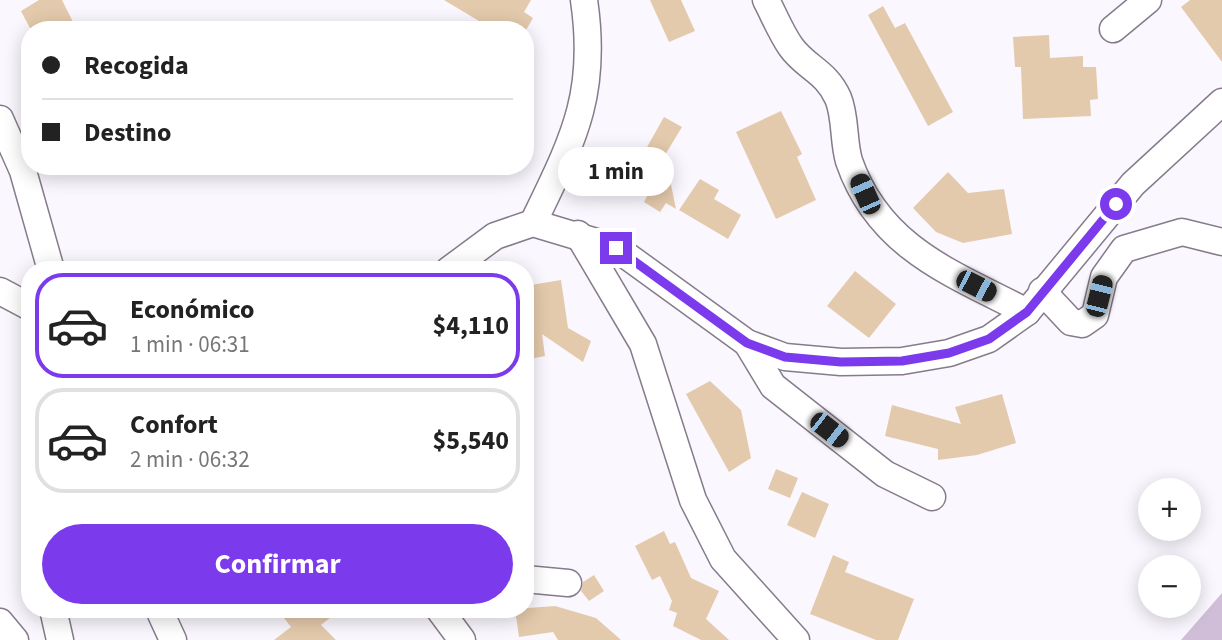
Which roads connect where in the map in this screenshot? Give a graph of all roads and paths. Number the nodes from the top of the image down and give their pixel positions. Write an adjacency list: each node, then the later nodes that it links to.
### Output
1 (766, 0): 15 (street)
2 (1148, 0): 4 (street)
3 (582, 2): 9 (street)
4 (1113, 29)
5 (1222, 102): 15 (street)
6 (0, 118): 7 (street)
7 (21, 166)
8 (24, 175): 12 (street)
9 (533, 223): 10 (street); 13 (street)
10 (578, 234): 17 (street); 29 (street)
11 (1222, 242): 15 (street)
12 (48, 261)
13 (461, 261)
14 (0, 291): 16 (street)
15 (1034, 301): 17 (street)
16 (21, 302)
17 (747, 343): 18 (street)
18 (932, 497)
19 (534, 580): 20 (street)
20 (568, 583)
21 (54, 618): 26 (street)
22 (163, 618): 27 (street)
23 (446, 618): 28 (street)
24 (0, 622): 25 (street)
25 (15, 640)
26 (60, 640)
27 (173, 640)
28 (462, 640)
29 (796, 640)

